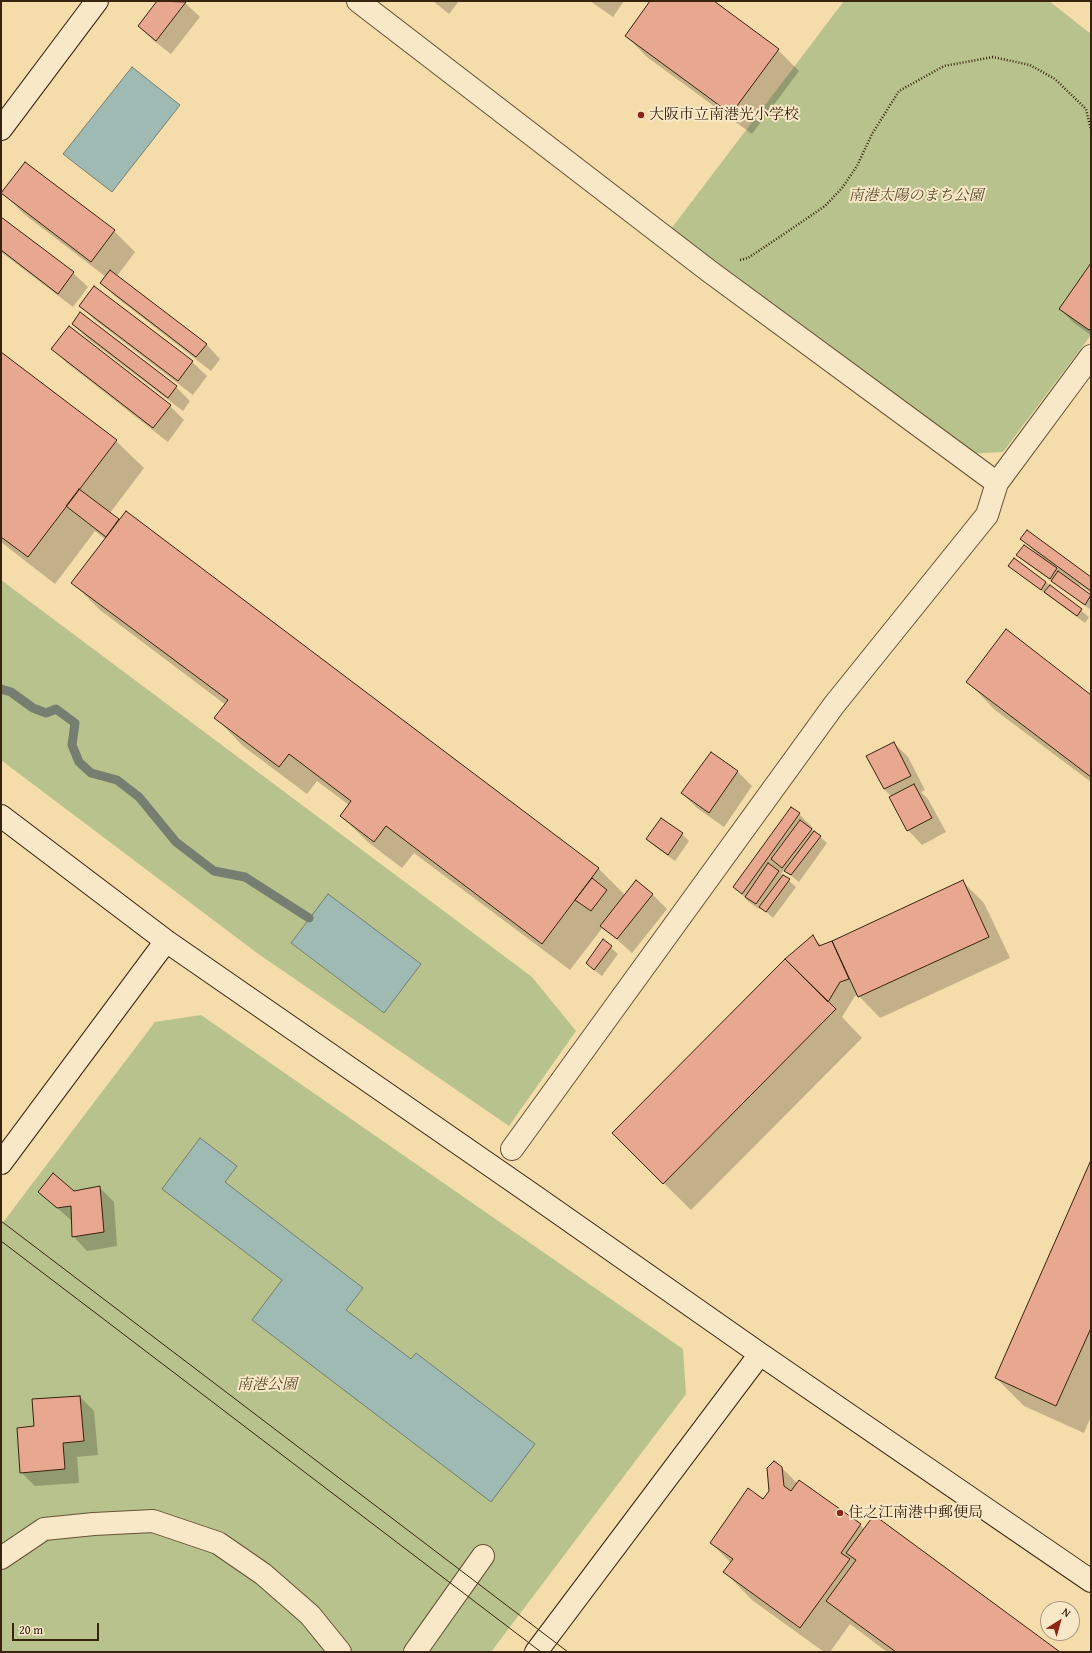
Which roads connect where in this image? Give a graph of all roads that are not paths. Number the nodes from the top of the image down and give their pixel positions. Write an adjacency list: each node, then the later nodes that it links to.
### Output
1 (97, 1): 3 (street)
2 (358, 1): 5 (street)
3 (1, 129)
4 (1091, 356): 5 (street)
5 (997, 483): 8 (street)
6 (1, 816): 7 (street)
7 (166, 941): 9 (street); 10 (street)
8 (512, 1149)
9 (1, 1163)
10 (760, 1354): 13 (street); 16 (street)
11 (483, 1556): 15 (street)
12 (1, 1558): 14 (street)
13 (1091, 1581)
14 (340, 1652)
15 (416, 1652)
16 (536, 1652)

